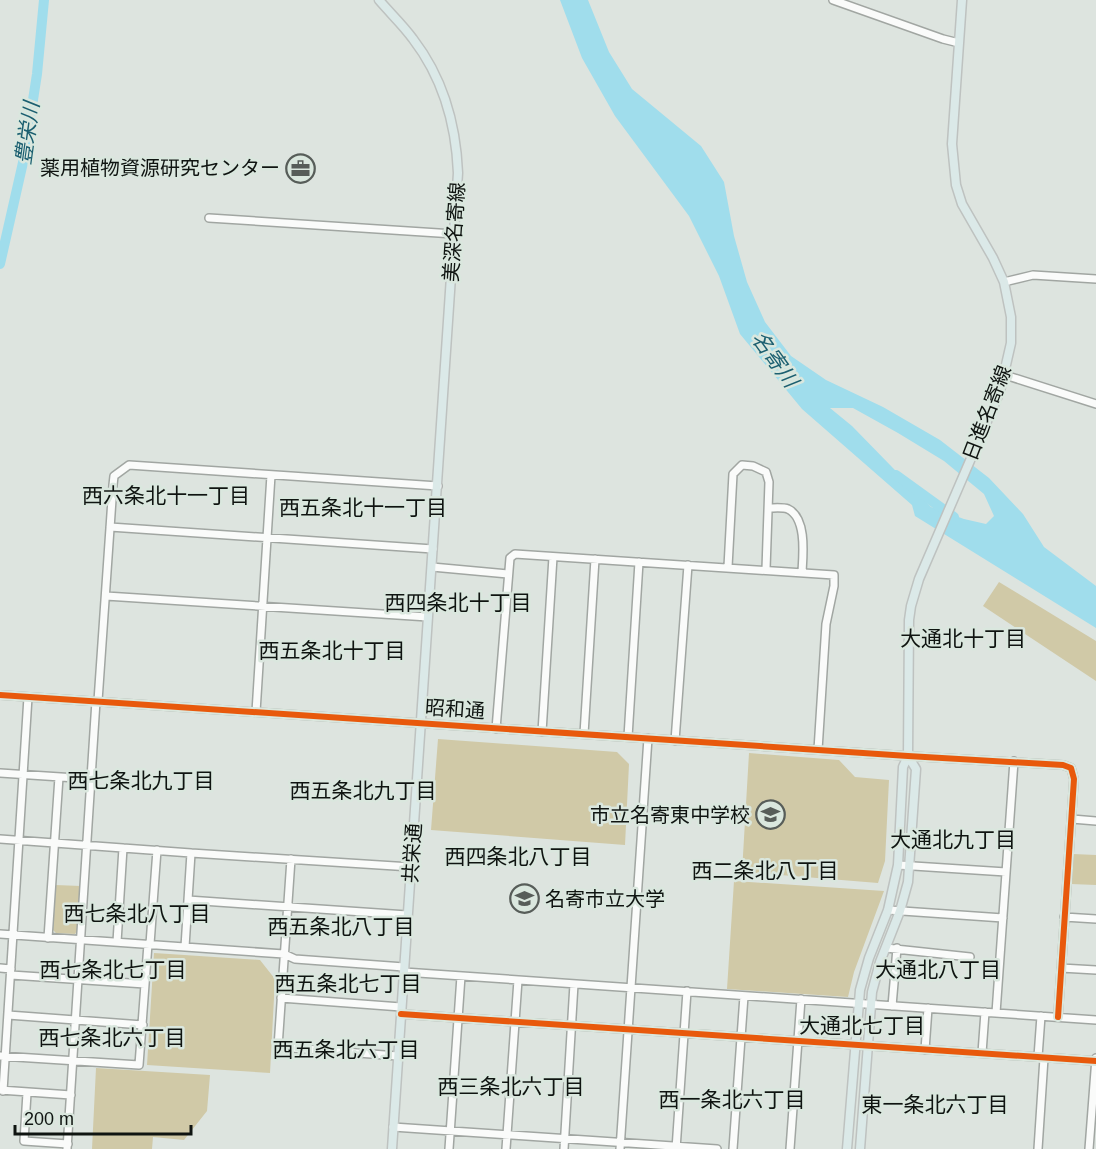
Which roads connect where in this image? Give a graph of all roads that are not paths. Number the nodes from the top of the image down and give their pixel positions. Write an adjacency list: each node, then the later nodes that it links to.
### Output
1 (379, 0): 6 (main road, 美深名寄線)
2 (833, 0): 4 (street)
3 (962, 0): 4 (main road, 日進名寄線)
4 (959, 42): 8 (main road, 日進名寄線)
5 (209, 218): 6 (street)
6 (454, 234): 12 (main road, 美深名寄線)
7 (1096, 279): 8 (street)
8 (1004, 282): 9 (main road, 日進名寄線)
9 (1005, 375): 10 (street); 41 (main road, 日進名寄線)
10 (1096, 404)
11 (271, 475): 12 (street); 14 (street); 15 (street)
12 (438, 486): 16 (main road, 共栄通)
13 (769, 508): 22 (street); 23 (street); 24 (street)
14 (110, 527): 15 (street); 26 (street)
15 (266, 537): 16 (street); 27 (street)
16 (433, 549): 21 (main road, 共栄通)
17 (553, 557): 18 (street); 25 (street); 35 (street)
18 (596, 559): 19 (street); 36 (street)
19 (639, 562): 20 (street); 37 (street)
20 (688, 565): 22 (street); 39 (street)
21 (432, 567): 25 (street); 28 (main road, 共栄通)
22 (728, 567): 23 (street)
23 (766, 569): 24 (street)
24 (802, 572): 40 (street)
25 (508, 574): 34 (street)
26 (106, 596): 27 (street); 31 (street)
27 (262, 606): 28 (street); 32 (street)
28 (428, 617): 33 (main road, 共栄通)
29 (0, 695): 30 (street, 昭和通)
30 (28, 697): 31 (street, 昭和通); 44 (street)
31 (97, 701): 32 (street, 昭和通); 46 (street)
32 (256, 712): 33 (street, 昭和通)
33 (421, 723): 34 (street, 昭和通); 59 (main road, 共栄通)
34 (496, 729): 35 (street, 昭和通)
35 (542, 732): 36 (street, 昭和通)
36 (584, 734): 37 (street, 昭和通)
37 (628, 737): 38 (street, 昭和通)
38 (648, 738): 39 (street, 昭和通); 90 (street)
39 (675, 741): 40 (street, 昭和通)
40 (818, 750): 41 (street, 昭和通)
41 (908, 756): 42 (street, 昭和通); 57 (main road, 日進名寄線); 58 (main road, 日進名寄線)
42 (1014, 761): 47 (street, 昭和通); 60 (street)
43 (0, 773): 44 (street)
44 (24, 774): 45 (street); 50 (street)
45 (58, 777): 46 (street); 51 (street)
46 (91, 779): 52 (street)
47 (1072, 819): 48 (street); 66 (street)
48 (1096, 821)
49 (0, 839): 50 (street)
50 (20, 841): 51 (street); 70 (street)
51 (54, 843): 52 (street); 71 (street)
52 (88, 845): 53 (street); 72 (street)
53 (123, 848): 54 (street); 73 (street)
54 (157, 850): 55 (street); 74 (street)
55 (191, 853): 56 (street); 61 (street)
56 (291, 860): 59 (street); 62 (street)
57 (898, 865): 58 (street); 63 (main road, 日進名寄線)
58 (909, 866): 60 (street); 64 (main road, 日進名寄線)
59 (411, 867): 65 (main road, 共栄通)
60 (1006, 872): 67 (street)
61 (188, 900): 62 (street); 75 (street)
62 (288, 906): 65 (street); 78 (street)
63 (888, 910): 64 (street); 95 (main road, 日進名寄線)
64 (900, 911): 67 (street); 76 (main road, 日進名寄線)
65 (407, 915): 82 (main road, 共栄通)
66 (1064, 917): 68 (street); 81 (street)
67 (1003, 918): 101 (street)
68 (1096, 919)
69 (0, 934): 70 (street)
70 (14, 935): 71 (street); 84 (street)
71 (48, 938): 72 (street)
72 (82, 940): 73 (street); 86 (street)
73 (117, 942): 74 (street)
74 (149, 944): 75 (street); 88 (street)
75 (185, 947): 78 (street)
76 (886, 948): 77 (street); 96 (main road, 日進名寄線)
77 (897, 948): 79 (street); 97 (street)
78 (284, 954): 82 (street); 93 (street)
79 (970, 957)
80 (0, 968): 84 (street)
81 (1061, 968): 83 (street); 104 (street)
82 (404, 970): 85 (street); 99 (main road, 共栄通)
83 (1096, 970)
84 (11, 972): 86 (street); 102 (street)
85 (462, 976): 87 (street); 105 (street)
86 (79, 979): 88 (street); 106 (street)
87 (518, 980): 89 (street); 108 (street)
88 (146, 984): 109 (street)
89 (574, 984): 90 (street); 111 (street)
90 (631, 987): 91 (street); 112 (street)
91 (687, 992): 92 (street); 113 (street)
92 (744, 996): 94 (street); 114 (street)
93 (281, 998): 99 (street); 120 (street)
94 (801, 999): 95 (street); 115 (street)
95 (858, 1003): 96 (street); 116 (main road, 日進名寄線)
96 (871, 1005): 97 (street); 117 (main road, 日進名寄線)
97 (892, 1006): 98 (street)
98 (928, 1008): 100 (street); 118 (street)
99 (401, 1010): 105 (street); 120 (main road, 共栄通)
100 (985, 1012): 101 (street); 119 (street)
101 (996, 1013): 103 (street)
102 (8, 1015): 106 (street); 110 (street)
103 (1041, 1016): 104 (street); 122 (street)
104 (1058, 1017): 107 (street)
105 (459, 1018): 108 (street); 129 (street)
106 (77, 1020): 109 (street); 123 (street)
107 (1096, 1020)
108 (514, 1022): 111 (street); 130 (street)
109 (142, 1025): 123 (street)
110 (4, 1026): 121 (street)
111 (571, 1026): 112 (street); 131 (street)
112 (628, 1030): 113 (street); 133 (street)
113 (685, 1034): 114 (street); 134 (street)
114 (741, 1037): 115 (street); 140 (street)
115 (798, 1041): 116 (street); 141 (street)
116 (854, 1044): 117 (street); 142 (main road, 日進名寄線)
117 (868, 1045): 118 (street); 143 (main road, 日進名寄線)
118 (925, 1050): 119 (street)
119 (982, 1053): 122 (street)
120 (398, 1056): 128 (main road, 共栄通)
121 (3, 1057): 123 (street); 125 (street)
122 (1041, 1057): 124 (street); 144 (street)
123 (74, 1060): 127 (street)
124 (1096, 1060): 145 (street)
125 (1, 1091): 126 (street)
126 (27, 1093): 127 (street); 132 (street)
127 (71, 1095): 132 (street)
128 (393, 1127): 129 (street); 135 (main road, 共栄通)
129 (450, 1131): 130 (street); 136 (street)
130 (507, 1135): 131 (street); 137 (street)
131 (564, 1139): 133 (street); 138 (street)
132 (67, 1146)
133 (620, 1146): 134 (street)
134 (677, 1148): 139 (street)
135 (392, 1149)
136 (449, 1149)
137 (506, 1149)
138 (564, 1149)
139 (717, 1149)
140 (733, 1149)
141 (790, 1149)
142 (847, 1149)
143 (860, 1149)
144 (1038, 1149)
145 (1089, 1149)

